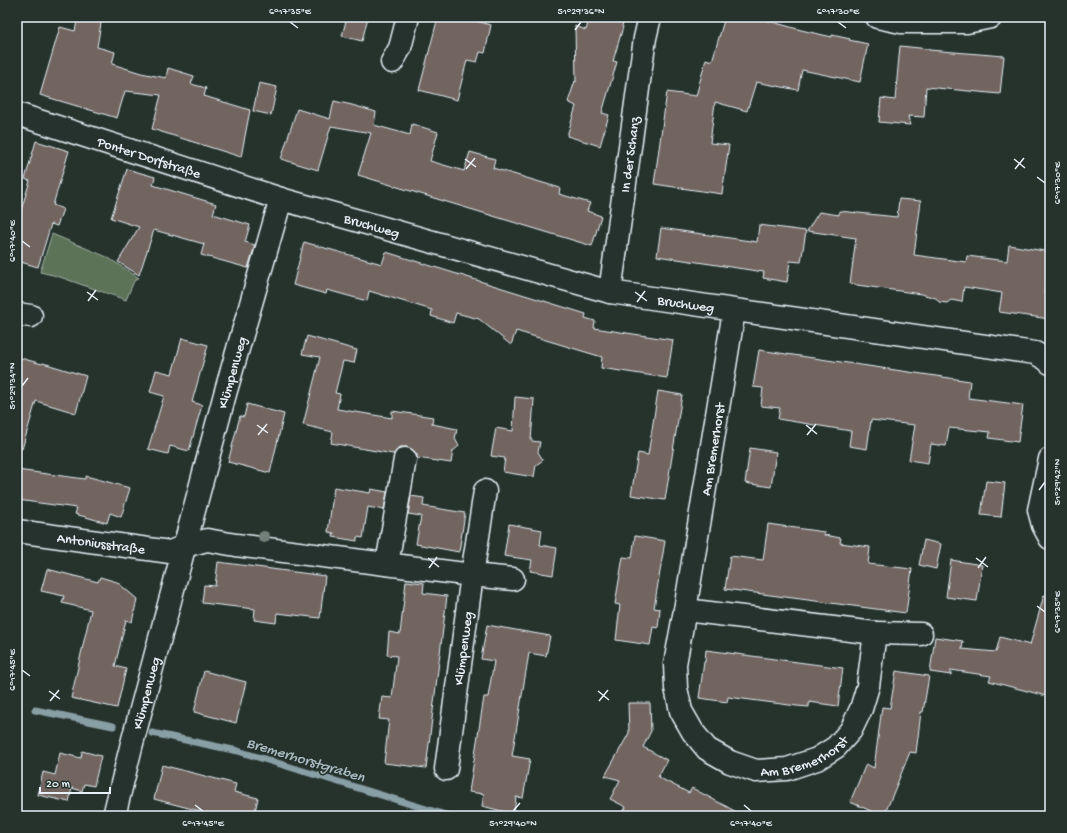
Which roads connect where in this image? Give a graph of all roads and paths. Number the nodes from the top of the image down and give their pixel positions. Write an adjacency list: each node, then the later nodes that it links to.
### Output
1 (408, 17): 5 (street)
2 (650, 17): 8 (street, In der Schanz)
3 (877, 17): 4 (street)
4 (991, 17)
5 (392, 62)
6 (17, 114): 7 (street, Ponter Dorfstraße)
7 (281, 199): 8 (street, Bruchweg); 16 (street, Klümpenweg)
8 (610, 292): 9 (street, Bruchweg)
9 (734, 310): 10 (street, Bruchweg); 20 (street, Am Bremerhorst)
10 (1050, 363)
11 (405, 459): 17 (street)
12 (1050, 459): 15 (street)
13 (485, 491): 18 (street, Klümpenweg)
14 (17, 531): 16 (street, Antoniusstraße)
15 (1050, 538)
16 (185, 546): 17 (street); 24 (street, Klümpenweg)
17 (387, 564): 18 (street)
18 (472, 575): 19 (street); 23 (street, Klümpenweg)
19 (513, 579)
20 (685, 610): 21 (street); 21 (street, Am Bremerhorst)
21 (875, 633): 22 (street)
22 (921, 634)
23 (446, 769)
24 (114, 816)

